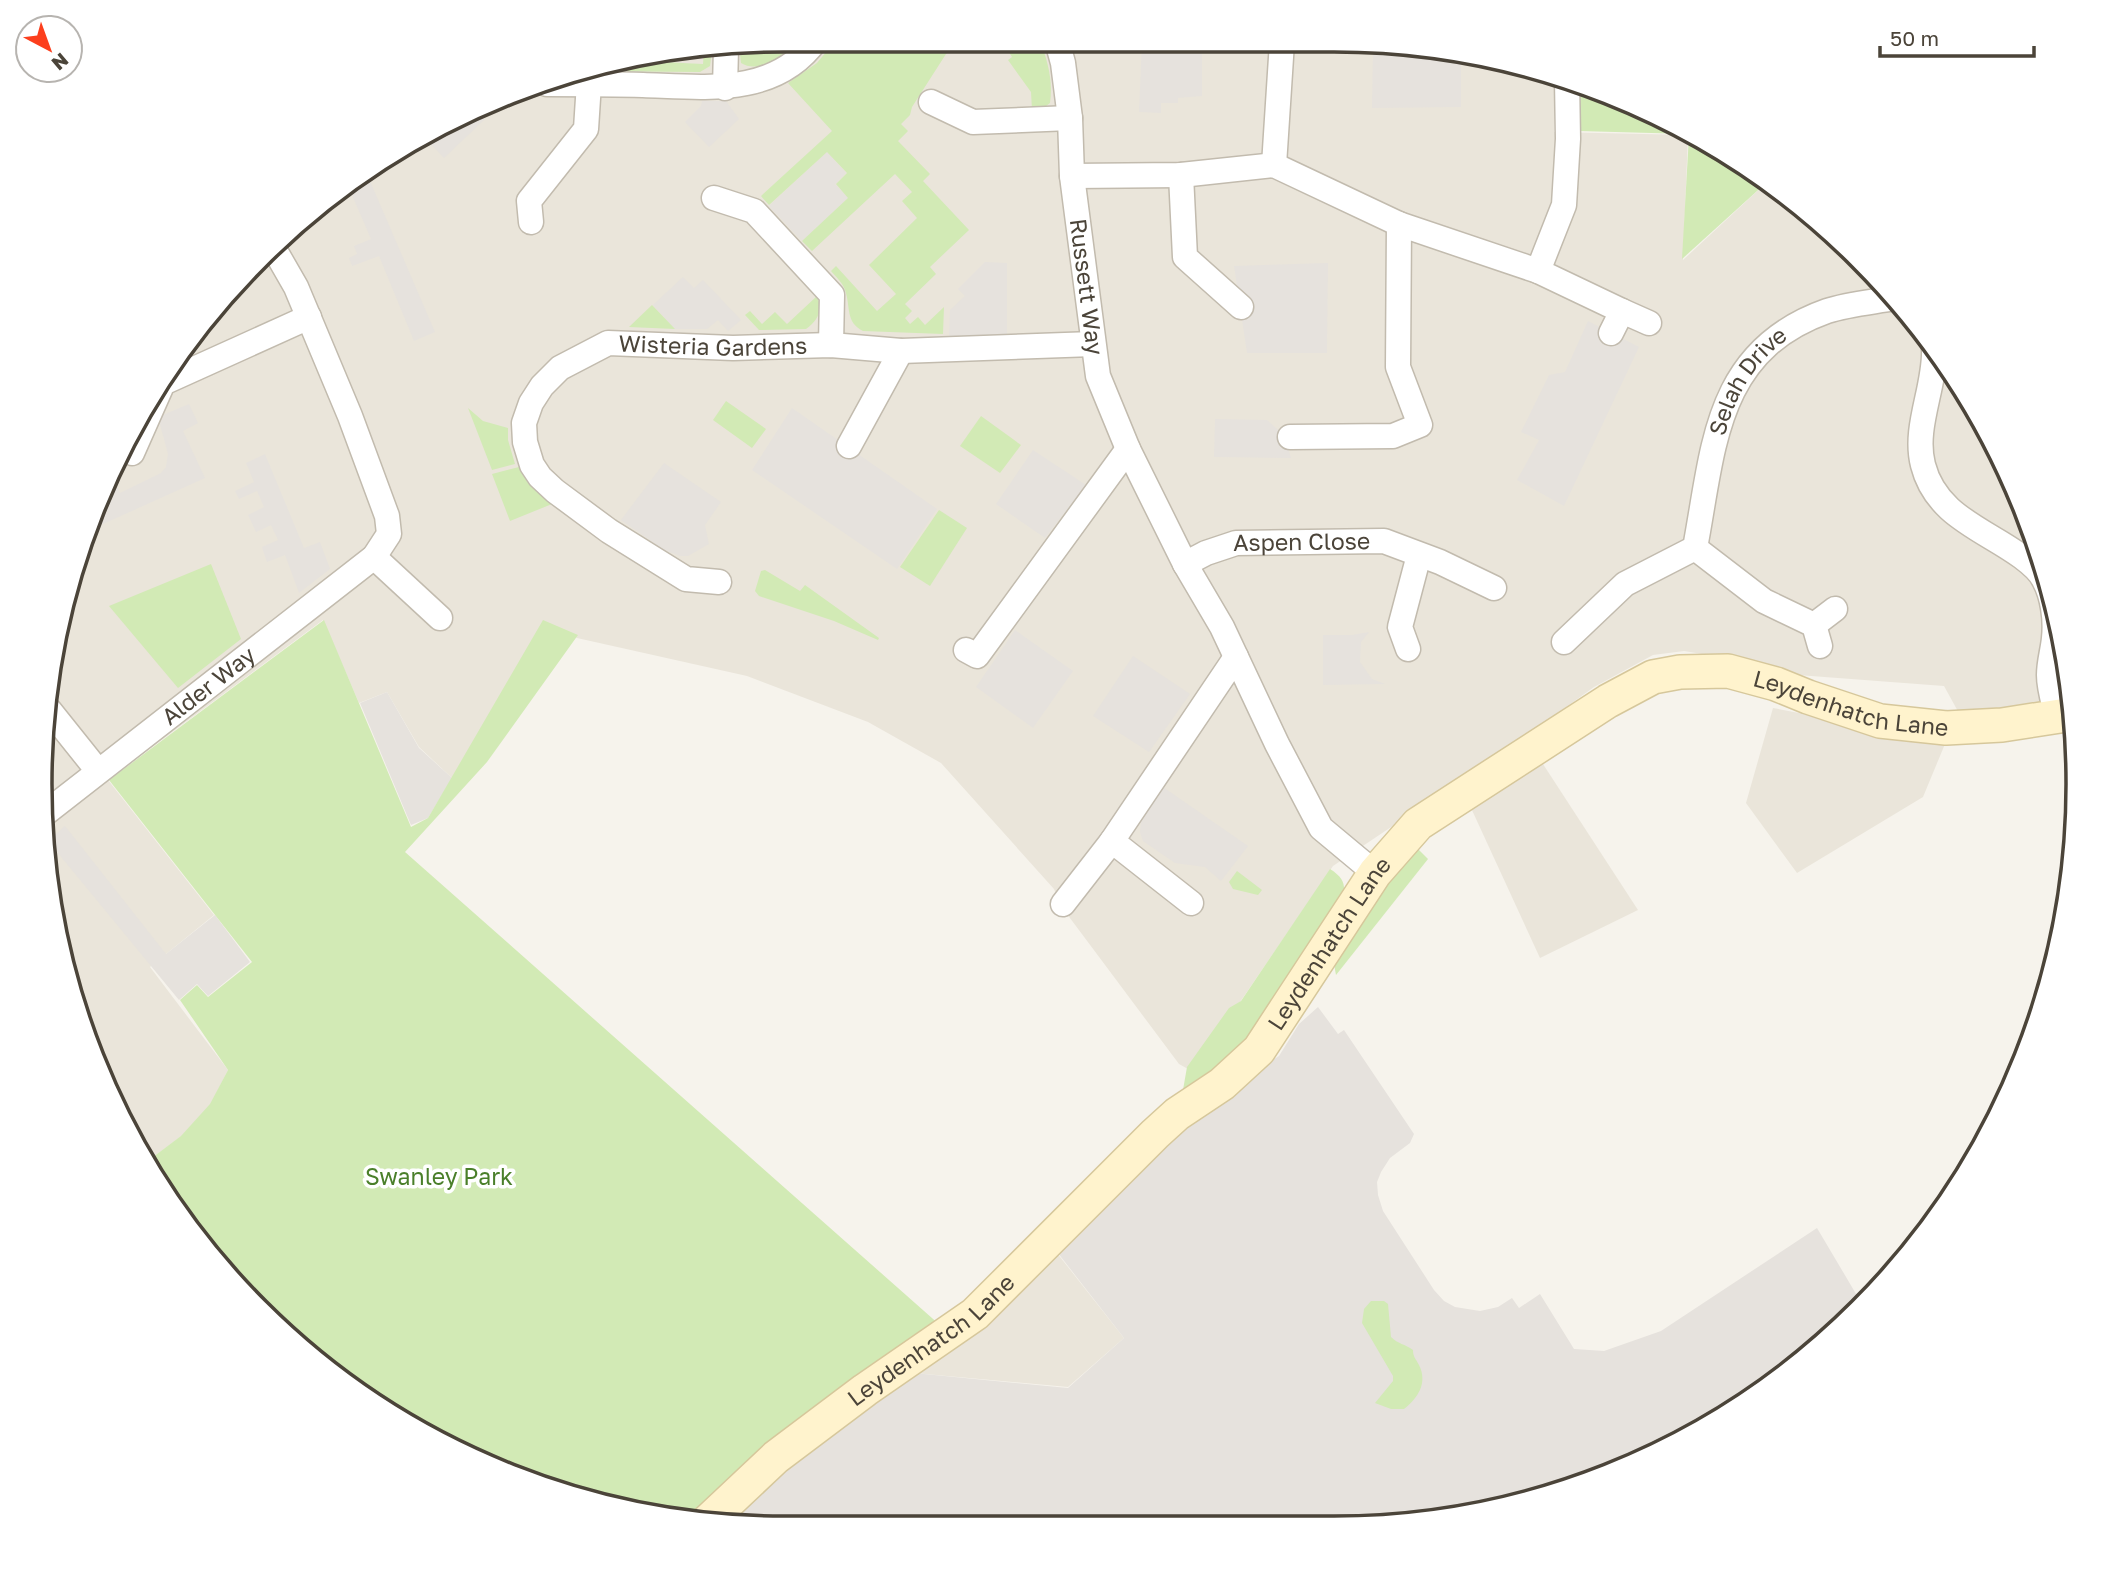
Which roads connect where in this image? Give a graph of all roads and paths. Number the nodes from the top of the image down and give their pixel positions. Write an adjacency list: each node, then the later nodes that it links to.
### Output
1 (806, 52): 7 (street)
2 (1060, 52): 10 (street, Russett Way)
3 (1281, 52): 11 (street)
4 (726, 55): 7 (street)
5 (574, 83): 6 (street)
6 (589, 83): 7 (street); 15 (street)
7 (725, 88)
8 (1567, 90): 18 (street)
9 (931, 102): 10 (street)
10 (1070, 118): 13 (street, Russett Way)
11 (1274, 165): 12 (street); 16 (street)
12 (1181, 175): 13 (street); 20 (street)
13 (1072, 176): 25 (street, Russett Way)
14 (714, 198): 26 (street, Wisteria Gardens)
15 (531, 222)
16 (1399, 225): 18 (street); 30 (street)
17 (278, 256): 22 (street, Alder Way)
18 (1538, 271): 21 (street)
19 (1882, 300): 33 (street, Selah Drive)
20 (1241, 307)
21 (1622, 311): 23 (street); 24 (street)
22 (309, 317): 29 (street); 35 (street, Alder Way)
23 (1648, 323)
24 (1611, 333)
25 (1093, 344): 27 (street, Wisteria Gardens); 32 (street, Russett Way)
26 (831, 345): 27 (street, Wisteria Gardens); 38 (street, Wisteria Gardens)
27 (901, 351): 31 (street)
28 (1932, 364): 37 (street)
29 (177, 377)
30 (1290, 437)
31 (849, 446)
32 (1128, 449): 36 (street, Russett Way); 45 (street)
33 (1695, 548): 40 (street); 42 (street)
34 (1419, 555): 36 (street, Aspen Close); 39 (street, Aspen Close); 44 (street)
35 (374, 557): 41 (street); 50 (street, Alder Way)
36 (1185, 564): 46 (street, Russett Way)
37 (2032, 565)
38 (719, 582)
39 (1494, 588)
40 (1835, 610)
41 (440, 618)
42 (1564, 642)
43 (2052, 647): 47 (street)
44 (1408, 649)
45 (966, 650)
46 (1236, 657): 52 (street); 53 (street, Russett Way)
47 (2061, 705)
48 (2062, 716): 53 (street, Leydenhatch Lane)
49 (56, 719): 50 (street)
50 (97, 771): 51 (street, Alder Way)
51 (53, 807)
52 (1112, 841): 54 (street); 55 (street)
53 (1375, 873): 56 (street, Leydenhatch Lane)
54 (1191, 903)
55 (1063, 904)
56 (717, 1513)

